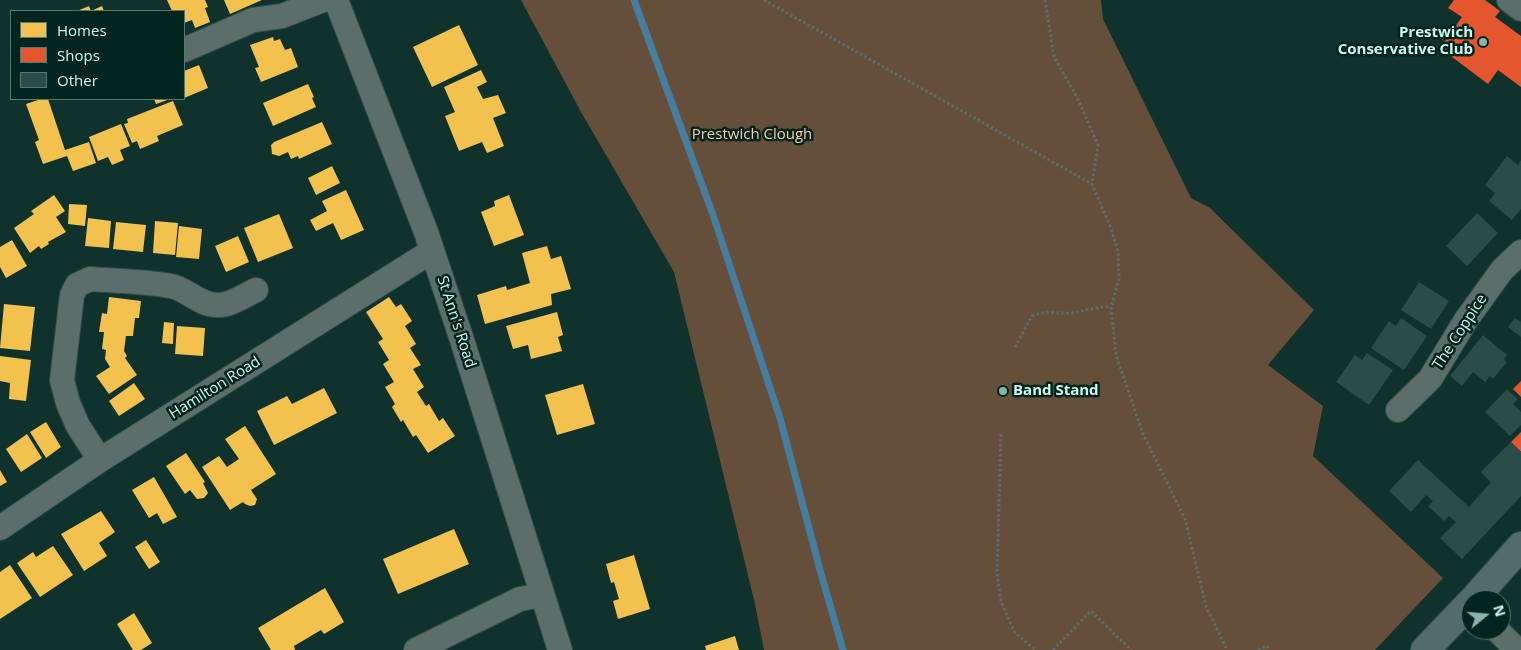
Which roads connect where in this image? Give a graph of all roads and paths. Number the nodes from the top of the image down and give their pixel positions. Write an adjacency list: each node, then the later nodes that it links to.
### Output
1 (323, 0): 7 (street)
2 (336, 0): 9 (street, St Ann's Road)
3 (764, 0): 8 (path)
4 (1045, 0): 8 (path)
5 (1509, 0): 6 (street)
6 (1521, 9)
7 (185, 50)
8 (1092, 184): 12 (path)
9 (432, 251): 16 (street, Hamilton Road); 20 (street, St Ann's Road)
10 (1521, 252): 14 (street, The Coppice)
11 (256, 290): 16 (street)
12 (1111, 307): 13 (path); 28 (path)
13 (1016, 347)
14 (1398, 410)
15 (1001, 434): 25 (path)
16 (100, 460): 17 (street, Hamilton Road)
17 (0, 528)
18 (1521, 546): 19 (highway)
19 (1482, 590)
20 (542, 595): 23 (street); 24 (street, St Ann's Road)
21 (1461, 612): 31 (highway)
22 (1507, 640): 32 (street)
23 (416, 650)
24 (560, 650)
25 (1036, 650)
26 (1053, 650): 27 (path)
27 (1131, 650)
28 (1227, 650)
29 (1258, 650): 30 (path)
30 (1270, 650)
31 (1425, 650)
32 (1517, 650)

